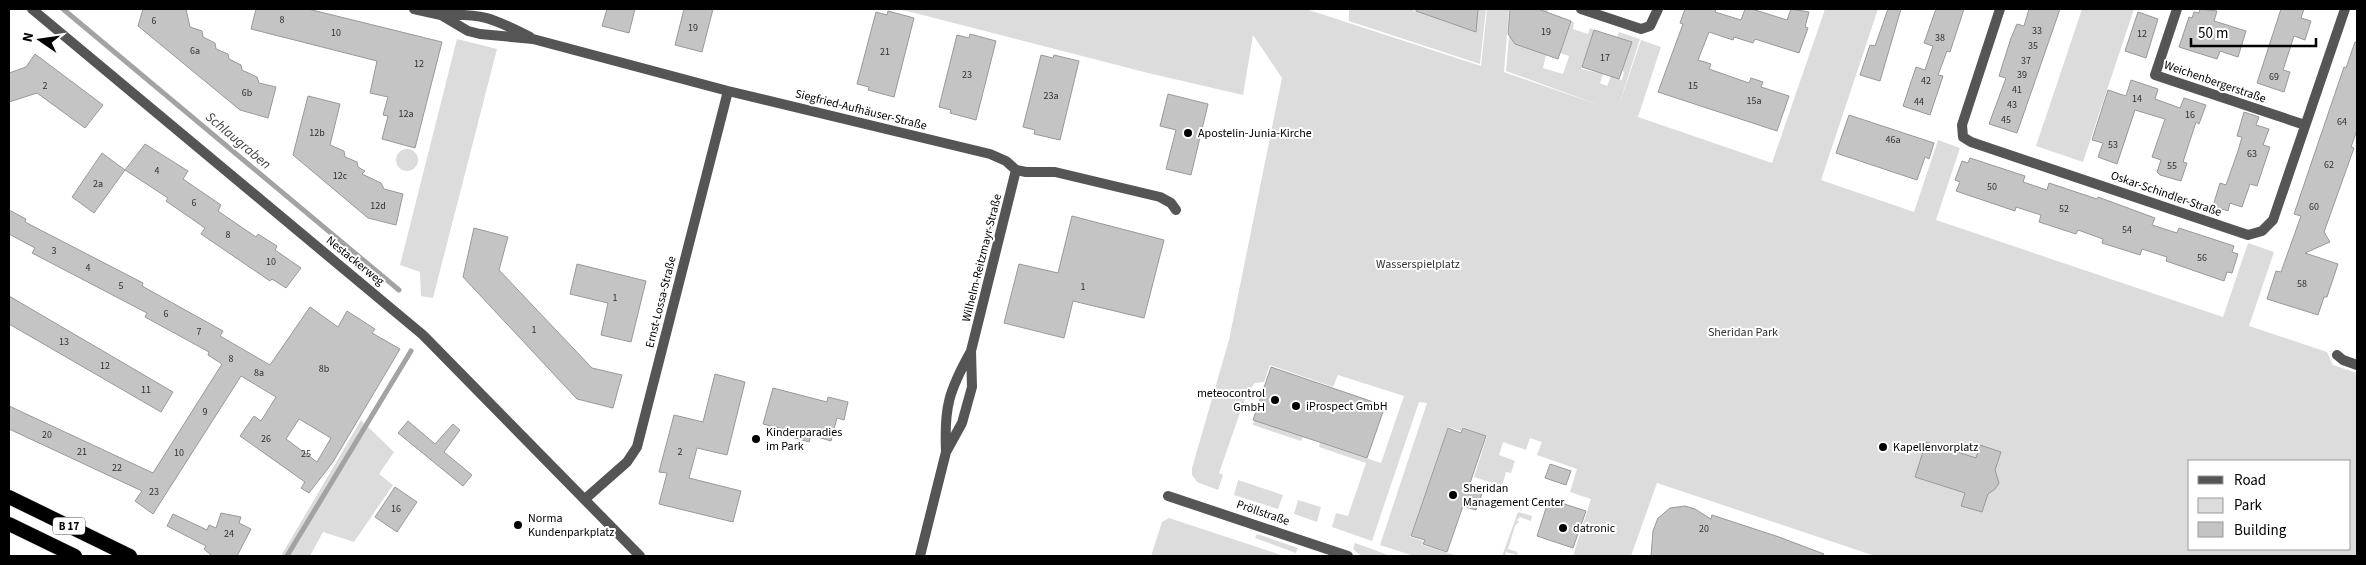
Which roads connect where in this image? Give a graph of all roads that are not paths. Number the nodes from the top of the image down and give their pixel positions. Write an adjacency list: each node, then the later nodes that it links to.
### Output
1 (32, 9): 20 (street, Nestackerweg)
2 (414, 9): 8 (street, Siegfried-Aufhäuser-Straße)
3 (1581, 9): 4 (street)
4 (1658, 9)
5 (2000, 9): 11 (street, Oskar-Schindler-Straße)
6 (2177, 9): 11 (street, Weichenbergerstraße)
7 (2344, 9): 11 (street, Oskar-Schindler-Straße)
8 (441, 16): 9 (street, Siegfried-Aufhäuser-Straße); 9 (street, Siegfried-Aufhäuser-Straße)
9 (533, 39): 10 (street, Siegfried-Aufhäuser-Straße)
10 (728, 91): 12 (street, Siegfried-Aufhäuser-Straße); 20 (street, Ernst-Lossa-Straße)
11 (2305, 126)
12 (1016, 170): 13 (street, Siegfried-Aufhäuser-Straße); 14 (street, Wilhelm-Reitzmayr-Straße)
13 (1176, 210)
14 (971, 351): 17 (street, Wilhelm-Reitzmayr-Straße); 17 (street, Wilhelm-Reitzmayr-Straße)
15 (2337, 355): 16 (street)
16 (2357, 365)
17 (946, 452): 25 (street, Wilhelm-Reitzmayr-Straße)
18 (1168, 496): 26 (street, Pröllstraße)
19 (9, 497): 23 (highway, B 17)
20 (585, 499): 24 (street, Nestackerweg)
21 (9, 524): 22 (highway, B 17)
22 (75, 556)
23 (130, 556)
24 (640, 556)
25 (920, 556)
26 (1348, 556)

